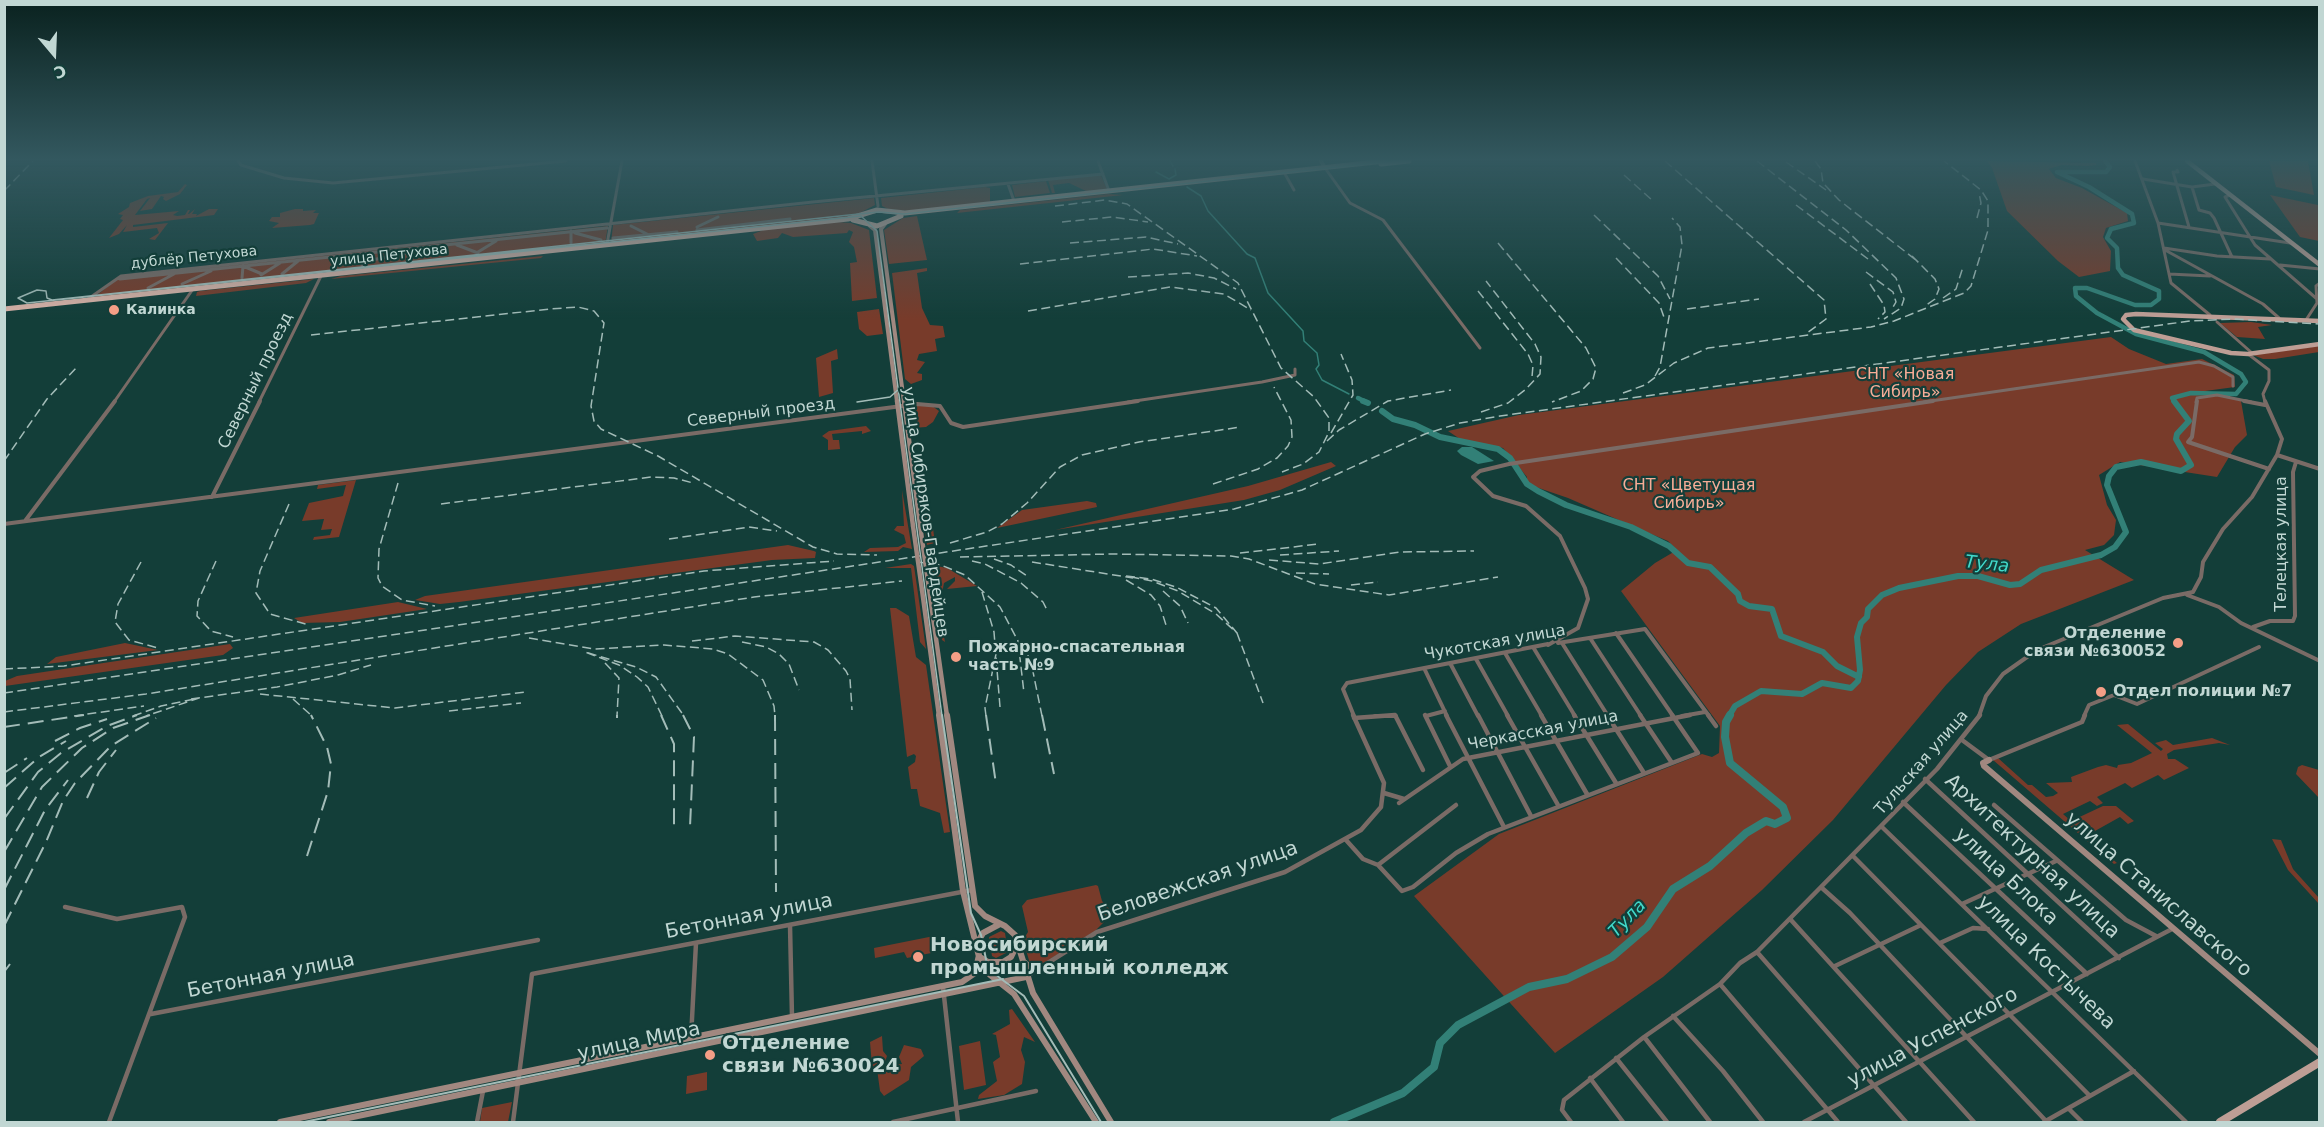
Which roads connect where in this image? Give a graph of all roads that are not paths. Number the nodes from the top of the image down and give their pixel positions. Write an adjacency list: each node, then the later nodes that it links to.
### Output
1 (612, 214): 18 (street)
2 (711, 214): 18 (street, дублёр Петухова)
3 (867, 214): 14 (highway)
4 (889, 214): 15 (highway)
5 (918, 214): 15 (highway)
6 (1371, 214): 78 (street)
7 (2154, 214): 16 (street)
8 (2185, 214): 21 (street)
9 (2210, 214): 25 (street)
10 (2236, 214): 28 (street)
11 (2254, 214): 34 (main road)
12 (718, 217): 13 (street)
13 (790, 219)
14 (861, 219): 20 (highway, улица Петухова); 36 (highway, улица Петухова)
15 (892, 219): 17 (highway)
16 (2157, 222): 21 (street); 38 (street)
17 (885, 224): 20 (highway); 40 (main road, улица Сибиряков-Гвардейцев)
18 (610, 225): 23 (street, дублёр Петухова); 36 (street)
19 (632, 226): 26 (street)
20 (870, 226): 39 (main road, улица Сибиряков-Гвардейцев)
21 (2189, 227): 25 (street)
22 (607, 228): 23 (street)
23 (571, 231): 27 (street, дублёр Петухова); 30 (street); 31 (street); 33 (street)
24 (676, 232): 26 (street)
25 (2219, 233): 28 (street); 42 (street)
26 (648, 235): 29 (street)
27 (508, 236): 30 (street); 32 (street, дублёр Петухова)
28 (2252, 236): 34 (street); 44 (street)
29 (614, 238)
30 (499, 240): 35 (street); 35 (street)
31 (601, 240)
32 (448, 242): 35 (street); 70 (street, дублёр Петухова)
33 (571, 243)
34 (2292, 243): 53 (main road)
35 (454, 244): 37 (street)
36 (607, 244): 62 (highway, улица Петухова)
37 (442, 245): 41 (street); 47 (street)
38 (2165, 249): 42 (street); 61 (street); 63 (street)
39 (877, 250): 40 (main road); 46 (main road, улица Сибиряков-Гвардейцев)
40 (883, 250): 43 (main road, улица Сибиряков-Гвардейцев)
41 (370, 253): 45 (street); 47 (street)
42 (2232, 257): 44 (street)
43 (885, 259): 46 (main road); 58 (main road, улица Сибиряков-Гвардейцев)
44 (2271, 259): 50 (street)
45 (299, 260): 48 (street); 60 (street)
46 (878, 260): 57 (main road, улица Сибиряков-Гвардейцев)
47 (367, 261): 49 (street)
48 (284, 262): 51 (street); 52 (street)
49 (362, 265)
50 (2280, 265): 53 (street); 69 (street)
51 (243, 266): 54 (street); 55 (street); 64 (street)
52 (273, 267): 55 (street); 56 (street)
53 (2319, 267)
54 (215, 269): 59 (street); 59 (street)
55 (255, 270): 56 (street); 56 (street)
56 (268, 270)
57 (880, 270): 58 (main road); 84 (main road, улица Сибиряков-Гвардейцев)
58 (886, 270): 83 (main road, улица Сибиряков-Гвардейцев)
59 (176, 273): 65 (street); 67 (street)
60 (282, 274)
61 (2169, 274): 63 (street); 72 (street)
62 (321, 275): 68 (highway, улица Петухова); 90 (street, Северный проезд)
63 (2211, 276): 73 (street)
64 (242, 278)
65 (120, 279)
66 (2319, 283): 69 (street)
67 (148, 288)
68 (194, 289): 70 (highway, улица Петухова); 91 (street)
69 (2317, 299): 74 (street)
70 (88, 300): 71 (highway, улица Петухова)
71 (4, 309)
72 (2210, 315): 73 (main road); 79 (main road)
73 (2279, 318): 74 (main road)
74 (2306, 320): 75 (main road)
75 (2319, 321)
76 (2217, 322): 79 (street)
77 (2319, 344): 79 (main road)
78 (1480, 348)
79 (2250, 354): 82 (street)
80 (1295, 369): 83 (street, Северный проезд)
81 (2234, 386): 89 (street)
82 (2265, 405): 85 (street); 87 (street)
83 (904, 406): 84 (street, Северный проезд); 93 (main road, улица Сибиряков-Гвардейцев, bridge)
84 (897, 407): 90 (street, Северный проезд); 93 (main road, улица Сибиряков-Гвардейцев, bridge)
85 (2277, 455): 86 (street); 87 (street)
86 (2296, 462): 88 (street); 95 (street, Телецкая улица)
87 (2269, 469): 94 (street)
88 (2319, 469)
89 (1473, 477): 99 (street)
90 (212, 497): 91 (street, Северный проезд)
91 (25, 521): 92 (street, Северный проезд)
92 (4, 524)
93 (925, 590): 127 (main road, улица Сибиряков-Гвардейцев); 128 (main road, улица Сибиряков-Гвардейцев)
94 (2187, 595): 95 (street); 115 (street, Тульская улица)
95 (2253, 627): 104 (street)
96 (1616, 633): 97 (street, Чукотская улица); 108 (street, Чукотская улица); 110 (street)
97 (1589, 638): 98 (street, Чукотская улица); 111 (street)
98 (1562, 643): 99 (street, Чукотская улица); 113 (street)
99 (1548, 645): 100 (street, Чукотская улица)
100 (1533, 647): 102 (street, Чукотская улица); 114 (street)
101 (2259, 647): 120 (street)
102 (1505, 653): 103 (street, Чукотская улица); 116 (street)
103 (1476, 659): 105 (street, Чукотская улица); 117 (street)
104 (2319, 661)
105 (1450, 663): 106 (street, Чукотская улица); 118 (street)
106 (1424, 668): 107 (street); 109 (street, Чукотская улица)
107 (1445, 711): 119 (street); 122 (street)
108 (1705, 712): 110 (street, Черкасская улица); 112 (street)
109 (1354, 718): 123 (street); 129 (street)
110 (1674, 718): 111 (street, Черкасская улица); 121 (street)
111 (1646, 723): 113 (street, Черкасская улица); 121 (street)
112 (1716, 726)
113 (1616, 729): 114 (street, Черкасская улица); 124 (street)
114 (1588, 735): 116 (street, Черкасская улица); 126 (street)
115 (1962, 740): 120 (street); 125 (street, Тульская улица)
116 (1556, 741): 117 (street, Черкасская улица); 130 (street)
117 (1525, 747): 118 (street, Черкасская улица); 135 (street)
118 (1498, 752): 119 (street, Черкасская улица); 137 (street)
119 (1470, 758): 122 (street, Черкасская улица); 138 (street)
120 (1989, 760): 155 (main road, улица Станиславского)
121 (1671, 763): 124 (street)
122 (1450, 766): 131 (street, Черкасская улица)
123 (1423, 770)
124 (1644, 773): 126 (street)
125 (1925, 779): 132 (street, Тульская улица); 144 (street, Архитектурная улица)
126 (1616, 783): 130 (street)
127 (957, 786): 128 (main road); 147 (main road, улица Сибиряков-Гвардейцев)
128 (949, 787): 148 (main road, улица Сибиряков-Гвардейцев)
129 (1384, 793): 131 (street); 140 (street, Беловежская улица)
130 (1587, 794): 135 (street)
131 (1405, 799): 133 (street, Черкасская улица)
132 (1903, 802): 139 (street, Тульская улица); 146 (street, улица Блока)
133 (1399, 804)
134 (1456, 805): 143 (street)
135 (1558, 805): 137 (street)
136 (1994, 805): 142 (street)
137 (1531, 816): 138 (street)
138 (1504, 827): 143 (street)
139 (1882, 827): 141 (street, Тульская улица); 149 (street, улица Костычева)
140 (1346, 840): 143 (street); 169 (street, Беловежская улица)
141 (1853, 856): 145 (street, Тульская улица); 154 (street)
142 (2056, 861): 144 (street); 157 (street)
143 (1378, 865)
144 (2027, 874): 146 (street); 166 (street, Архитектурная улица)
145 (1822, 888): 151 (street, Тульская улица); 162 (street)
146 (1997, 888): 149 (street); 170 (street, улица Блока)
147 (972, 890): 148 (street, Бетонная улица); 152 (main road, улица Сибиряков-Гвардейцев)
148 (963, 891): 153 (street, Бетонная улица); 163 (main road, улица Сибиряков-Гвардейцев)
149 (1962, 904): 156 (street, улица Костычева)
150 (65, 907): 177 (street, Бетонная улица)
151 (1791, 920): 164 (street, Тульская улица); 168 (street)
152 (1000, 924): 160 (main road); 163 (main road)
153 (790, 925): 159 (street, Бетонная улица); 180 (street)
154 (1922, 925): 161 (street); 162 (street)
155 (2172, 928): 157 (street, улица Успенского); 184 (main road, улица Станиславского)
156 (1989, 930): 161 (street); 175 (street, улица Костычева)
157 (2156, 936): 166 (street, улица Успенского)
158 (538, 940): 177 (street, Бетонная улица)
159 (696, 942): 183 (street); 189 (street, Бетонная улица)
160 (1017, 942): 165 (main road); 167 (main road)
161 (1940, 943): 178 (street)
162 (1880, 944): 168 (street); 182 (street)
163 (977, 945): 165 (main road)
164 (1757, 952): 173 (street, Тульская улица); 192 (street)
165 (979, 955): 172 (main road); 174 (main road)
166 (2119, 958): 170 (street, улица Успенского)
167 (1023, 960): 169 (main road); 171 (main road)
168 (1835, 966): 187 (street)
169 (1040, 968): 171 (street, Беловежская улица)
170 (2087, 974): 175 (street, улица Успенского)
171 (1026, 977): 172 (main road, улица Мира); 207 (main road)
172 (1002, 983): 176 (main road, улица Мира); 206 (main road)
173 (1720, 984): 179 (street, Тульская улица); 198 (street)
174 (942, 987): 176 (street); 180 (main road, улица Мира)
175 (2053, 993): 178 (street, улица Успенского); 188 (street, улица Костычева)
176 (943, 995): 191 (main road, улица Мира); 196 (street)
177 (151, 1014): 199 (street, Бетонная улица)
178 (2009, 1014): 182 (street, улица Успенского); 195 (street)
179 (1673, 1016): 181 (street, Тульская улица); 212 (street)
180 (792, 1018): 183 (main road, улица Мира)
181 (1644, 1037): 185 (street, Тульская улица); 211 (street)
182 (1966, 1037): 187 (street, улица Успенского); 217 (street)
183 (691, 1038): 189 (main road, улица Мира)
184 (2319, 1054)
185 (1616, 1058): 190 (street, Тульская улица); 210 (street)
186 (2319, 1062): 220 (main road)
187 (1920, 1063): 192 (street, улица Успенского); 216 (street)
188 (2134, 1071): 195 (street); 219 (street, улица Костычева)
189 (520, 1073): 191 (street); 200 (main road, улица Мира)
190 (1590, 1078): 208 (street, Тульская улица); 209 (street)
191 (519, 1083): 193 (main road, улица Мира); 203 (street)
192 (1874, 1086): 198 (street, улица Успенского); 215 (street)
193 (483, 1091): 201 (main road, улица Мира); 202 (street)
194 (1036, 1091): 196 (street)
195 (2090, 1096): 197 (street)
196 (956, 1108): 204 (street); 205 (street)
197 (2069, 1109): 217 (street); 218 (street)
198 (1828, 1110): 213 (street, улица Успенского); 214 (street)
199 (109, 1122)
200 (280, 1122)
201 (329, 1122)
202 (477, 1122)
203 (513, 1122)
204 (893, 1122)
205 (958, 1122)
206 (1096, 1122)
207 (1111, 1122)
208 (1571, 1122)
209 (1623, 1122)
210 (1667, 1122)
211 (1710, 1122)
212 (1763, 1122)
213 (1804, 1122)
214 (1838, 1122)
215 (1906, 1122)
216 (1974, 1122)
217 (2045, 1122)
218 (2082, 1122)
219 (2186, 1122)
220 (2220, 1122)

